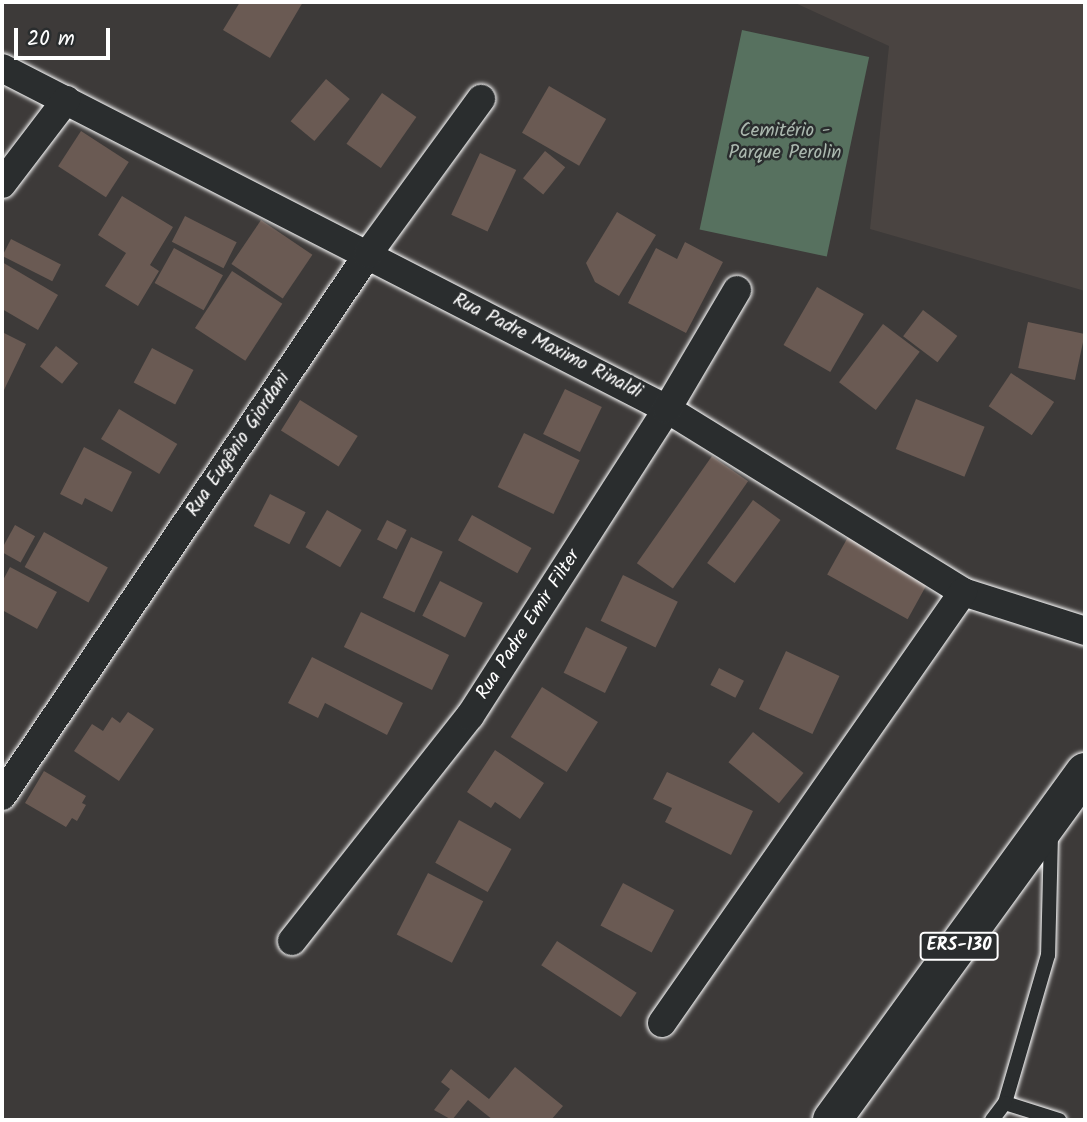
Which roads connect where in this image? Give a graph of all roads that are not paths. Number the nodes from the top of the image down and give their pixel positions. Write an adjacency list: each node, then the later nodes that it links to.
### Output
1 (2, 68): 3 (street, Rua Padre Maximo Rinaldi)
2 (481, 99): 5 (street, Rua Eugênio Giordani)
3 (65, 100): 4 (street); 5 (street, Rua Padre Maximo Rinaldi)
4 (2, 184)
5 (368, 254): 7 (street, Rua Padre Maximo Rinaldi); 11 (street, Rua Eugênio Giordani)
6 (737, 290): 7 (street, Rua Padre Emir Filter)
7 (667, 409): 8 (street, Rua Padre Maximo Rinaldi); 13 (street, Rua Padre Emir Filter)
8 (962, 592): 9 (street, Rua Padre Maximo Rinaldi); 14 (street)
9 (1085, 631)
10 (1085, 772): 12 (main road, ERS-130)
11 (2, 796)
12 (1052, 819): 15 (lane); 16 (main road, ERS-130)
13 (292, 941)
14 (662, 1023)
15 (1005, 1103): 17 (lane); 18 (lane)
16 (832, 1120)
17 (992, 1120)
18 (1059, 1120)

